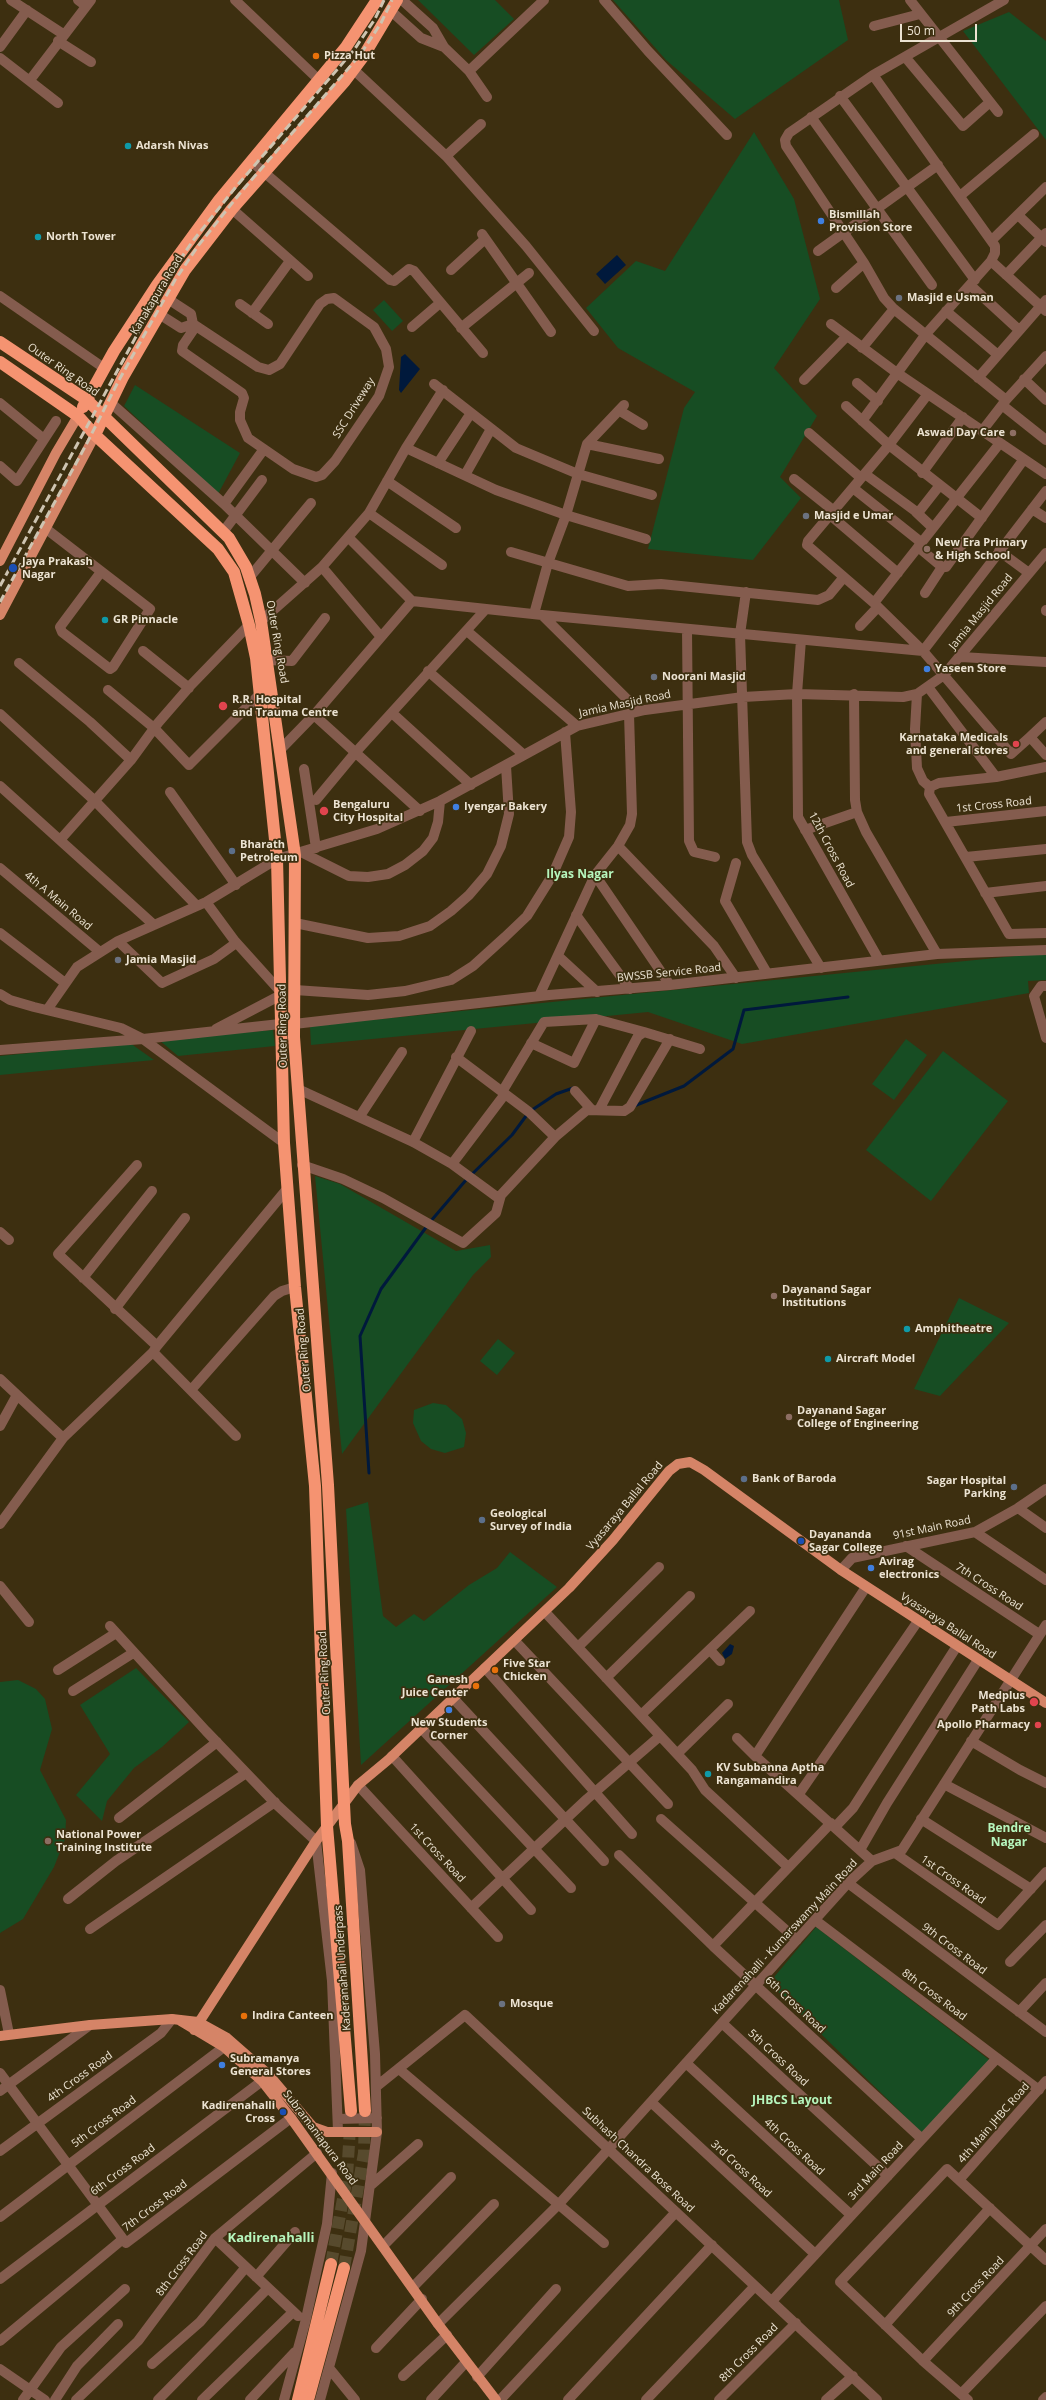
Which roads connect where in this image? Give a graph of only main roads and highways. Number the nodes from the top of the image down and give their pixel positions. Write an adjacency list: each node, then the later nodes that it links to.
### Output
1 (377, 0): 5 (highway, Kanakapura Road)
2 (394, 5): 7 (highway, Kanakapura Road)
3 (0, 342): 5 (highway, Outer Ring Road)
4 (0, 362): 6 (highway, Outer Ring Road)
5 (87, 400): 6 (highway, Kanakapura Road); 7 (highway, Outer Ring Road)
6 (78, 416): 8 (highway, Outer Ring Road); 9 (main road, Kanakapura Road)
7 (105, 418): 8 (highway, Kanakapura Road); 11 (highway, Outer Ring Road)
8 (95, 435): 10 (main road, Kanakapura Road); 11 (highway, Outer Ring Road)
9 (0, 561)
10 (0, 616)
11 (255, 623): 13 (highway, Outer Ring Road); 15 (highway, Outer Ring Road)
12 (1046, 1703): 13 (main road, Vyasaraya Ballal Road)
13 (344, 1804): 14 (highway, Outer Ring Road); 15 (main road, Vyasaraya Ballal Road)
14 (345, 1824): 19 (highway, Kaderanahali Underpass)
15 (327, 1826): 16 (main road, Vyasaraya Ballal Road); 18 (highway, Kaderanahali Underpass)
16 (196, 2026): 17 (main road); 20 (main road); 25 (main road, Subramaniapura Road)
17 (5, 2035)
18 (351, 2111)
19 (365, 2111)
20 (377, 2132)
21 (330, 2264): 23 (highway)
22 (344, 2268): 24 (highway)
23 (298, 2400)
24 (308, 2400)
25 (496, 2400)

